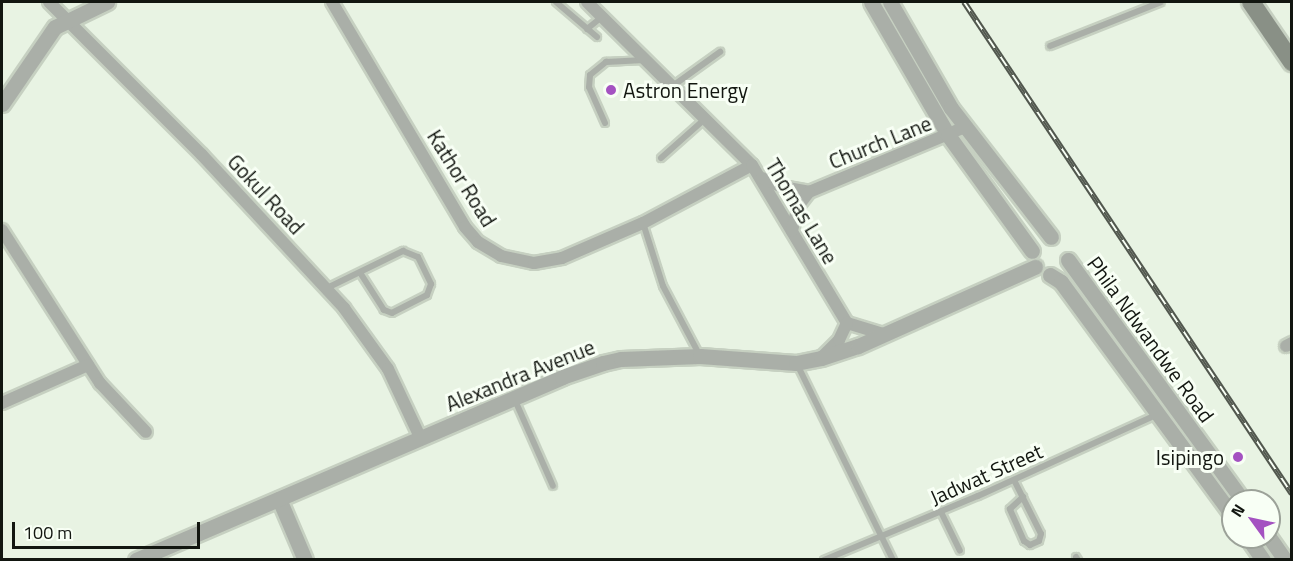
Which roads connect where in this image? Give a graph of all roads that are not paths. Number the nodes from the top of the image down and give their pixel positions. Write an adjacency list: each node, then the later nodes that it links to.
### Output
1 (49, 2): 11 (street, Gokul Road)
2 (107, 2): 11 (street)
3 (332, 2): 28 (street, Kathor Road)
4 (556, 2): 12 (lane)
5 (587, 2): 10 (street, Thomas Lane)
6 (871, 2): 23 (street)
7 (890, 2): 22 (street)
8 (1161, 2): 14 (lane)
9 (1251, 2): 17 (main road)
10 (603, 17): 12 (lane); 16 (street, Thomas Lane)
11 (66, 19): 19 (street); 37 (street, Gokul Road)
12 (587, 29): 13 (lane)
13 (597, 37)
14 (1050, 46)
15 (720, 51): 18 (lane)
16 (648, 59): 18 (street, Thomas Lane); 21 (lane)
17 (1292, 62)
18 (674, 85): 20 (street, Thomas Lane)
19 (2, 104)
20 (707, 117): 24 (lane); 25 (street, Thomas Lane)
21 (605, 123)
22 (965, 127): 23 (street, Church Lane); 31 (street)
23 (948, 135): 27 (street, Church Lane); 32 (street)
24 (661, 158)
25 (752, 165): 26 (street, Thomas Lane); 28 (street, Kathor Road)
26 (762, 177): 27 (street, Church Lane); 30 (street, Thomas Lane)
27 (808, 192): 30 (street, Church Lane)
28 (643, 223): 40 (lane)
29 (2, 230): 43 (street)
30 (792, 231): 38 (street, Thomas Lane)
31 (1051, 237): 32 (street); 33 (street)
32 (1032, 250): 34 (street)
33 (1068, 260): 36 (street); 51 (street, Phila Ndwandwe Road)
34 (1035, 267): 36 (street); 39 (street, Alexandra Avenue)
35 (361, 274): 35 (lane); 37 (lane)
36 (1050, 274): 46 (street, Phila Ndwandwe Road)
37 (327, 288): 48 (street, Gokul Road)
38 (847, 323): 39 (street); 41 (street)
39 (882, 334): 41 (street, Alexandra Avenue)
40 (700, 356): 42 (street, Alexandra Avenue); 44 (street, Alexandra Avenue)
41 (821, 358): 42 (street, Alexandra Avenue)
42 (796, 363): 56 (lane)
43 (88, 365): 45 (street); 47 (street)
44 (514, 398): 48 (street, Alexandra Avenue); 50 (lane)
45 (2, 403)
46 (1158, 413): 49 (lane, Jadwat Street); 54 (street, Phila Ndwandwe Road)
47 (146, 432)
48 (421, 439): 53 (street, Alexandra Avenue)
49 (1014, 480): 52 (lane); 55 (lane, Jadwat Street)
50 (553, 486)
51 (1234, 489)
52 (1023, 497): 52 (lane)
53 (279, 500): 58 (street, Alexandra Avenue); 59 (street)
54 (1221, 500)
55 (941, 512): 56 (lane, Jadwat Street); 57 (lane)
56 (885, 536): 60 (lane, Jadwat Street); 61 (lane)
57 (960, 551)
58 (136, 560)
59 (305, 560)
60 (824, 560)
61 (893, 560)

